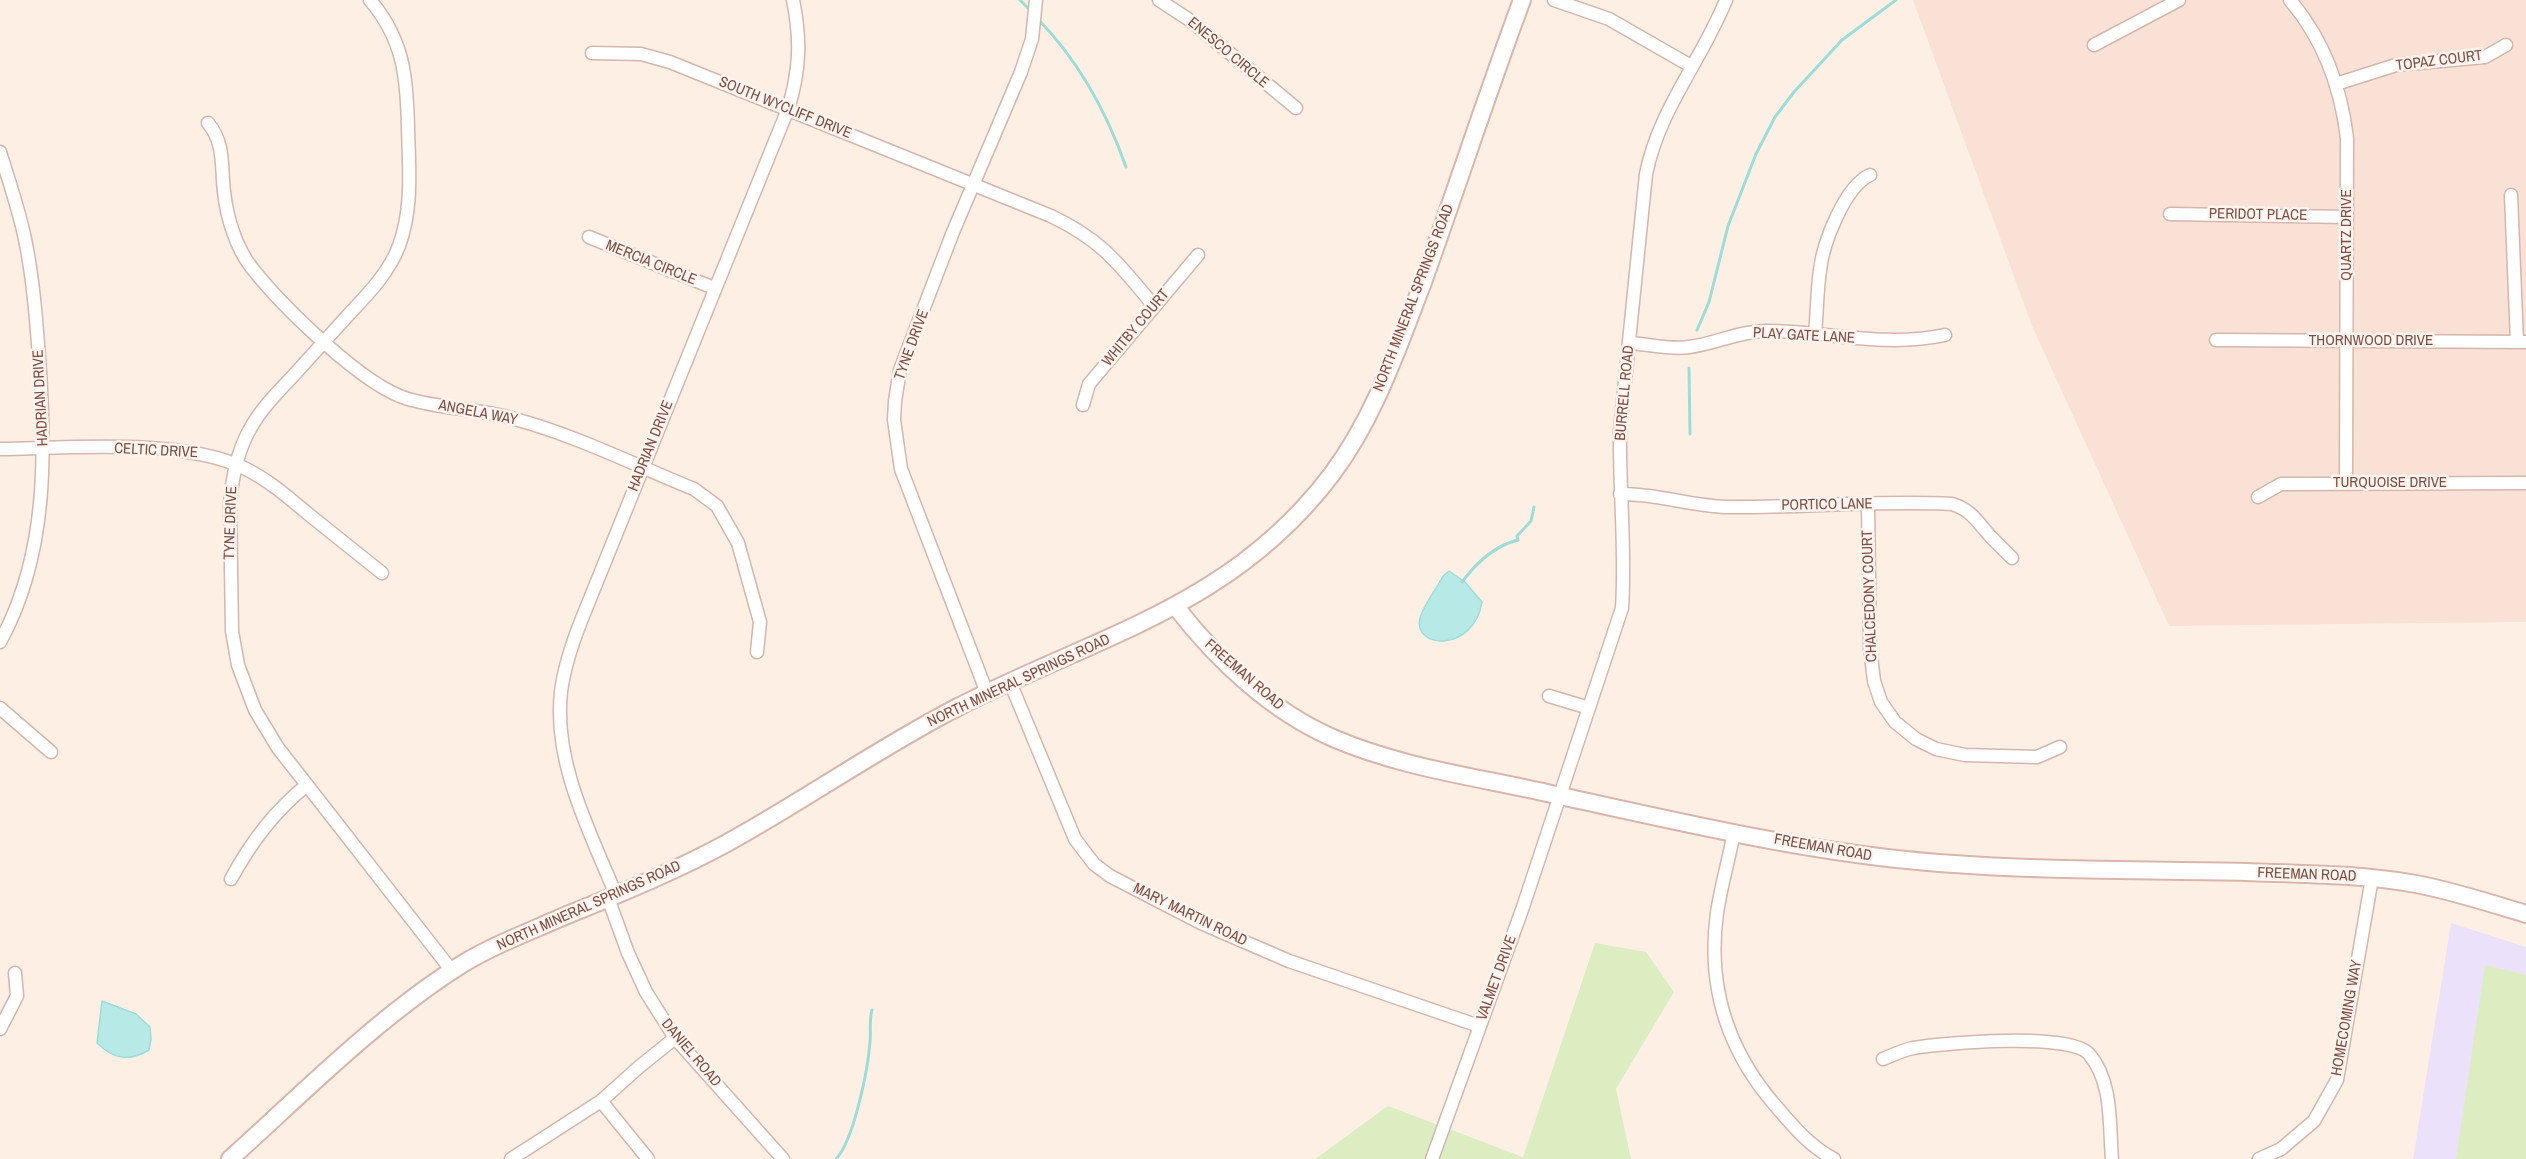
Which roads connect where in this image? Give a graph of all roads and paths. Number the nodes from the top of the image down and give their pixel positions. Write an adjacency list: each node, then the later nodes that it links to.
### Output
1 (370, 0): 32 (street, TYNE DRIVE)
2 (793, 0): 16 (street, HADRIAN DRIVE)
3 (1036, 0): 20 (street, TYNE DRIVE)
4 (1159, 0): 15 (street, ENESCO CIRCLE)
5 (1522, 0): 47 (street, NORTH MINERAL SPRINGS ROAD)
6 (1554, 0): 13 (street)
7 (1726, 0): 13 (street, BURRELL ROAD)
8 (2179, 0): 10 (street)
9 (2290, 0): 14 (street, QUARTZ DRIVE)
10 (2094, 45)
11 (2506, 45): 14 (street, TOPAZ COURT)
12 (592, 53): 16 (street, SOUTH WYCLIFF DRIVE)
13 (1691, 66): 34 (street, BURRELL ROAD)
14 (2336, 84): 23 (street, QUARTZ DRIVE)
15 (1296, 108)
16 (788, 109): 20 (street, SOUTH WYCLIFF DRIVE); 26 (street, HADRIAN DRIVE)
17 (208, 123): 32 (street, ANGELA WAY)
18 (0, 152): 37 (street, HADRIAN DRIVE)
19 (1870, 175): 28 (street)
20 (974, 185): 27 (street, SOUTH WYCLIFF DRIVE); 51 (street, TYNE DRIVE)
21 (2511, 195): 33 (street)
22 (2170, 214): 23 (street, PERIDOT PLACE)
23 (2347, 217): 31 (street, QUARTZ DRIVE)
24 (589, 237): 26 (street, MERCIA CIRCLE)
25 (1198, 255): 27 (street, WHITBY COURT)
26 (714, 288): 39 (street, HADRIAN DRIVE)
27 (1154, 306): 35 (street, WHITBY COURT)
28 (1815, 335): 29 (street, PLAY GATE LANE); 34 (street, PLAY GATE LANE)
29 (1945, 335)
30 (2216, 340): 31 (street, THORNWOOD DRIVE)
31 (2346, 340): 33 (street, THORNWOOD DRIVE); 40 (street, QUARTZ DRIVE)
32 (324, 342): 38 (street, TYNE DRIVE); 39 (street, ANGELA WAY)
33 (2522, 342)
34 (1629, 343): 42 (street, BURRELL ROAD)
35 (1083, 405)
36 (0, 448): 37 (street, CELTIC DRIVE)
37 (44, 448): 38 (street, CELTIC DRIVE); 48 (street, HADRIAN DRIVE)
38 (236, 464): 46 (street, CELTIC DRIVE); 57 (street, TYNE DRIVE)
39 (642, 468): 49 (street, ANGELA WAY); 62 (street, HADRIAN DRIVE)
40 (2346, 483): 41 (street, TURQUOISE DRIVE); 43 (street, TURQUOISE DRIVE)
41 (2526, 483)
42 (1620, 494): 44 (street, PORTICO LANE); 54 (street, BURRELL ROAD)
43 (2258, 497)
44 (1868, 505): 45 (street, PORTICO LANE); 55 (street, CHALCEDONY COURT)
45 (2012, 558)
46 (382, 573)
47 (1176, 607): 50 (street, NORTH MINERAL SPRINGS ROAD); 58 (street, FREEMAN ROAD)
48 (0, 642)
49 (757, 652)
50 (1010, 682): 51 (street, NORTH MINERAL SPRINGS ROAD); 66 (street, MARY MARTIN ROAD)
51 (987, 693): 62 (street, NORTH MINERAL SPRINGS ROAD)
52 (1549, 696): 54 (street)
53 (0, 708): 56 (street)
54 (1589, 708): 58 (street, BURRELL ROAD)
55 (2060, 747)
56 (51, 752)
57 (306, 785): 61 (street); 64 (street, TYNE DRIVE)
58 (1560, 795): 59 (street, FREEMAN ROAD); 66 (street, VALMET DRIVE)
59 (1734, 832): 60 (street, FREEMAN ROAD); 76 (street)
60 (2372, 878): 63 (street, FREEMAN ROAD); 78 (street, HOMECOMING WAY)
61 (231, 879)
62 (612, 897): 64 (street, NORTH MINERAL SPRINGS ROAD); 68 (street, DANIEL ROAD)
63 (2526, 914)
64 (452, 970): 71 (street, NORTH MINERAL SPRINGS ROAD)
65 (15, 973): 67 (street)
66 (1479, 1026): 75 (street, VALMET DRIVE)
67 (0, 1029)
68 (675, 1038): 70 (street); 74 (street, DANIEL ROAD)
69 (1883, 1059): 77 (street)
70 (601, 1101): 72 (street); 73 (street)
71 (230, 1159)
72 (512, 1159)
73 (648, 1159)
74 (783, 1159)
75 (1432, 1159)
76 (1834, 1159)
77 (2112, 1159)
78 (2259, 1159)

